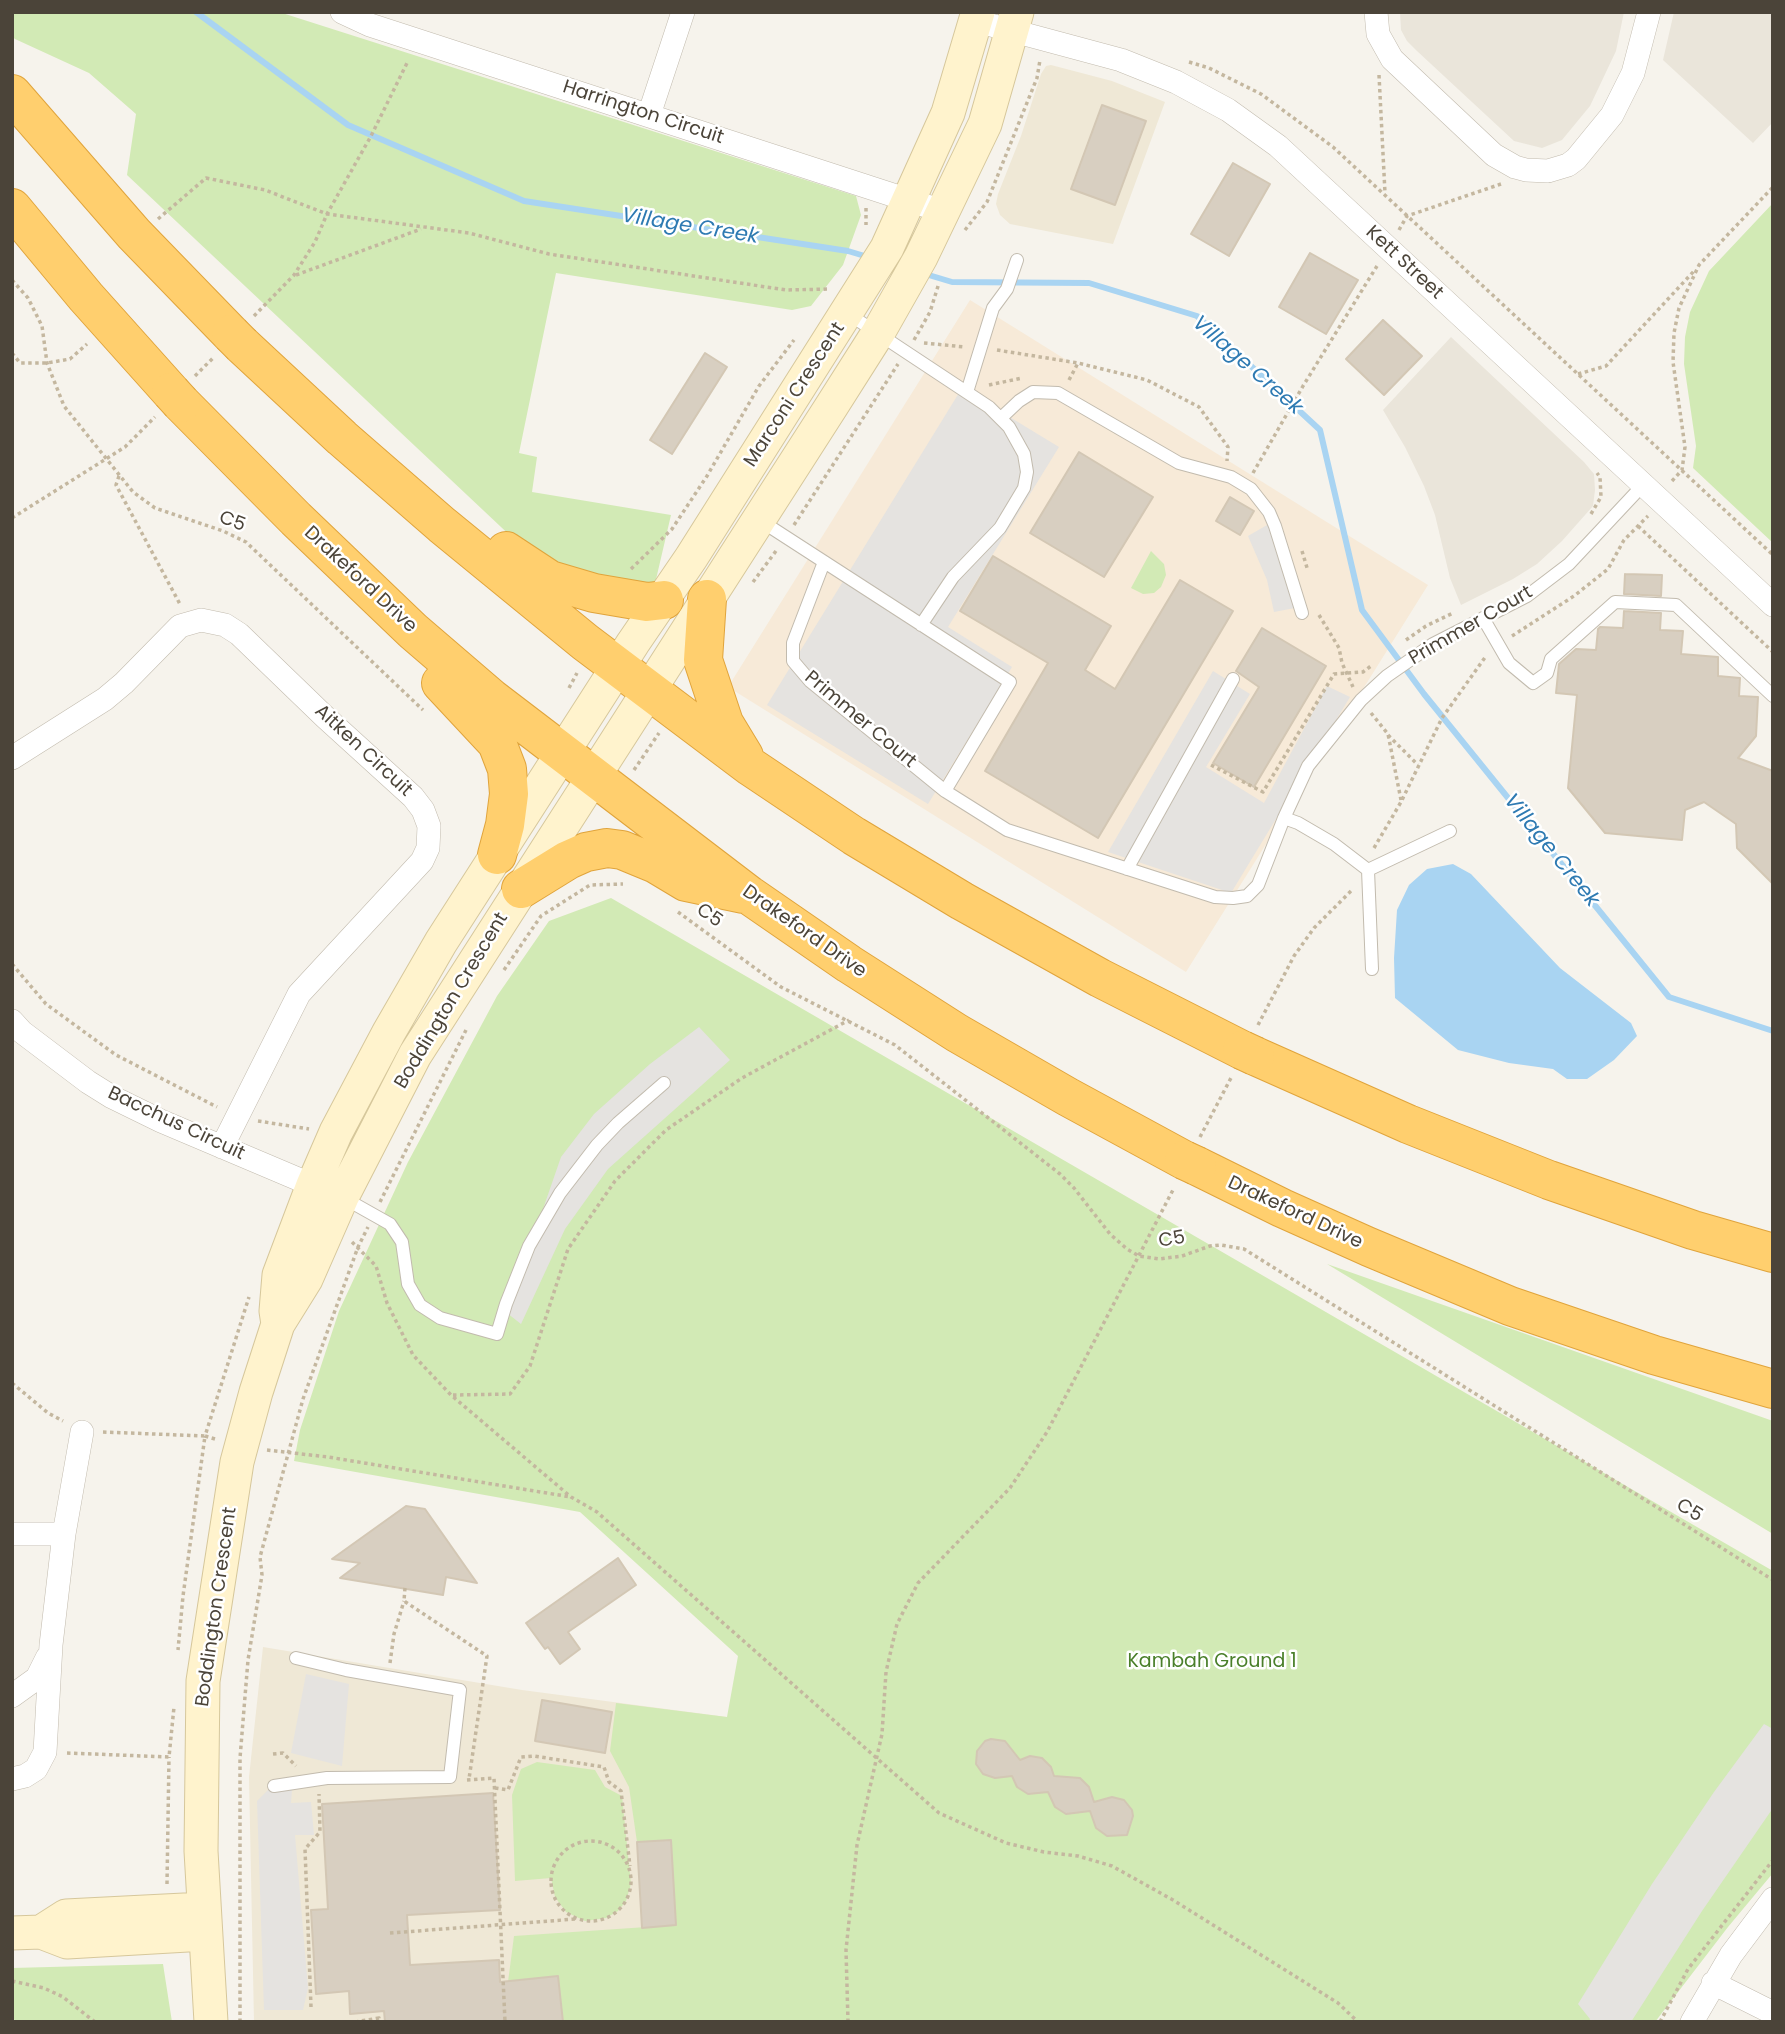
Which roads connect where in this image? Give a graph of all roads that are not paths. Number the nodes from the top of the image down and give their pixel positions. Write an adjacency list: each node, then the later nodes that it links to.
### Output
1 (342, 12): 6 (street, Harrington Circuit)
2 (683, 12): 9 (street)
3 (1376, 12): 4 (street)
4 (1649, 12)
5 (977, 17): 7 (street, Kett Street); 10 (street, Marconi Crescent)
6 (396, 22): 9 (street, Harrington Circuit)
7 (1015, 22): 12 (street, Marconi Crescent); 18 (street, Kett Street)
8 (12, 94): 20 (highway)
9 (649, 115): 10 (street, Harrington Circuit)
10 (910, 200): 12 (street, Harrington Circuit); 14 (street, Marconi Crescent)
11 (12, 208): 28 (highway, Drakeford Drive)
12 (945, 212): 15 (street, Marconi Crescent)
13 (1017, 260): 16 (lane)
14 (837, 307): 15 (lane); 23 (street, Marconi Crescent)
15 (878, 333): 16 (lane); 19 (street, Marconi Crescent)
16 (967, 392): 17 (lane)
17 (1001, 418): 25 (lane); 27 (lane)
18 (1643, 485): 24 (street, Kett Street); 26 (lane, Primmer Court)
19 (758, 519): 21 (lane); 22 (street, Marconi Crescent)
20 (442, 525): 23 (highway); 29 (highway)
21 (824, 562): 27 (lane); 37 (lane, Primmer Court)
22 (707, 599): 32 (street, Marconi Crescent); 35 (highway)
23 (663, 600): 29 (street, Marconi Crescent)
24 (1773, 605)
25 (1302, 613)
26 (1483, 618): 31 (lane); 38 (lane, Primmer Court)
27 (922, 625): 37 (lane)
28 (414, 631): 33 (highway, Drakeford Drive); 40 (highway)
29 (617, 667): 32 (highway); 33 (street, Marconi Crescent)
30 (1233, 679): 41 (lane)
31 (1773, 696)
32 (662, 700): 35 (highway); 36 (street, Boddington Crescent)
33 (562, 752): 36 (highway, Drakeford Drive); 40 (street, Boddington Crescent)
34 (12, 758): 48 (street, Aitken Circuit)
35 (751, 768): 50 (highway)
36 (606, 785): 43 (street, Boddington Crescent); 44 (highway, Drakeford Drive)
37 (945, 791): 41 (lane, Primmer Court)
38 (1284, 818): 41 (lane, Primmer Court); 42 (lane)
39 (1450, 831): 42 (lane)
40 (497, 855): 49 (street, Boddington Crescent)
41 (1127, 869)
42 (1366, 869): 45 (lane)
43 (521, 889): 44 (highway); 49 (street, Boddington Crescent)
44 (749, 895): 51 (highway, Drakeford Drive)
45 (1372, 969)
46 (16, 1032): 48 (street, Bacchus Circuit)
47 (664, 1083): 49 (lane)
48 (222, 1147): 49 (street, Bacchus Circuit)
49 (328, 1191): 61 (street, Boddington Crescent)
50 (1773, 1253)
51 (1773, 1389)
52 (82, 1432): 54 (street)
53 (12, 1534): 54 (street)
54 (64, 1534): 55 (street)
55 (51, 1645): 57 (street); 58 (street)
56 (296, 1658): 59 (lane)
57 (12, 1696)
58 (12, 1779)
59 (274, 1786)
60 (1773, 1899): 63 (street)
61 (204, 1922): 62 (street); 62 (street); 65 (street, Boddington Crescent)
62 (26, 1933)
63 (1713, 1983): 64 (street); 66 (street)
64 (1773, 2013)
65 (211, 2022)
66 (1692, 2022)

